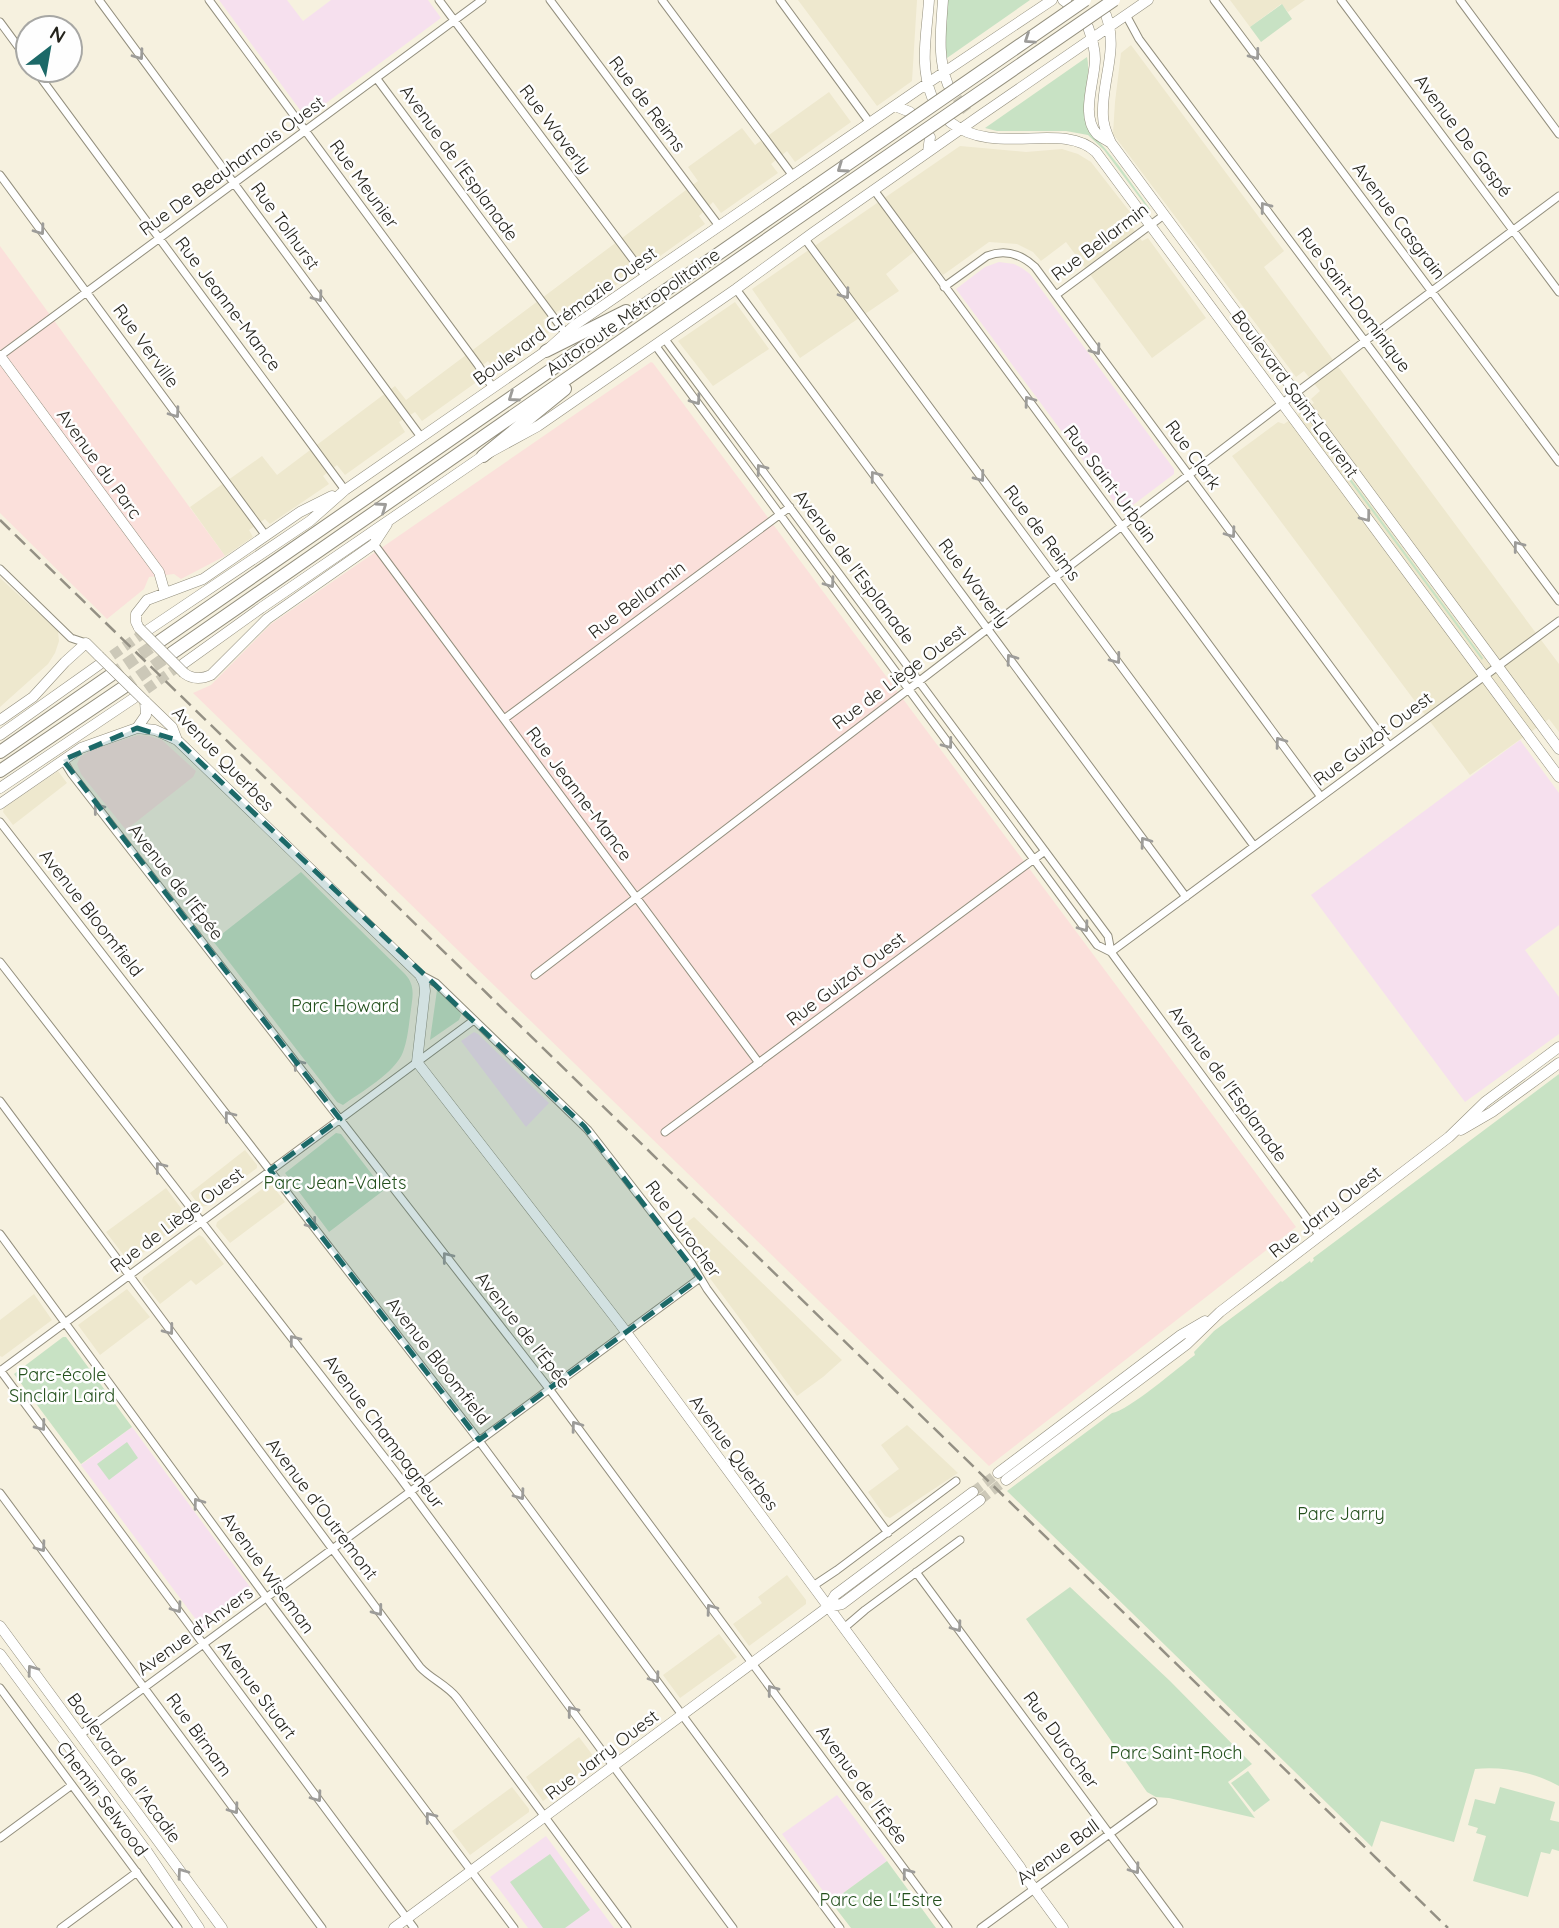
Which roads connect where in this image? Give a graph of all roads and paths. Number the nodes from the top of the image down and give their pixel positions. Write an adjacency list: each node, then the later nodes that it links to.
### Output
1 (99, 0): 45 (street, Rue Tolhurst, one-way to 45)
2 (209, 0): 38 (street, Rue Meunier)
3 (439, 0): 19 (street, Rue Waverly)
4 (482, 0): 19 (street, Rue De Beauharnois Ouest)
5 (550, 0): 50 (street, Rue de Reims)
6 (662, 0): 44 (street)
7 (780, 0): 35 (street)
8 (929, 0): 28 (main road)
9 (943, 0): 25 (main road)
10 (1052, 0): 25 (main road, Boulevard Crémazie Ouest)
11 (1086, 0): 56 (highway, Autoroute Métropolitaine, one-way to 56, bridge)
12 (1114, 0): 62 (highway, Autoroute Métropolitaine, bridge)
13 (1148, 0): 18 (main road)
14 (1214, 0): 58 (street, Avenue Casgrain, one-way to 58)
15 (1341, 0): 51 (street, Avenue De Gaspé)
16 (1460, 0): 39 (street)
17 (1105, 15): 22 (main road, Boulevard Saint-Laurent)
18 (1126, 15): 22 (main road); 64 (street, Rue Saint-Dominique, one-way to 18)
19 (454, 21): 26 (street, Rue De Beauharnois Ouest); 54 (street, Rue Waverly)
20 (0, 22): 24 (street)
21 (1088, 27): 23 (main road)
22 (1109, 27): 23 (main road); 41 (main road, Boulevard Saint-Laurent)
23 (1092, 38): 34 (main road); 41 (main road)
24 (14, 41)
25 (944, 73): 28 (main road, Boulevard Crémazie Ouest); 29 (main road)
26 (377, 79): 38 (street, Rue De Beauharnois Ouest); 63 (street, Avenue de l'Esplanade)
27 (45, 84): 52 (street, Rue Jeanne-Mance)
28 (927, 84): 30 (main road); 31 (main road, Boulevard Crémazie Ouest)
29 (948, 85)
30 (932, 97)
31 (895, 106): 33 (main road); 35 (main road, Boulevard Crémazie Ouest)
32 (967, 111): 34 (main road)
33 (910, 112)
34 (978, 117): 37 (main road)
35 (870, 122): 44 (main road, Boulevard Crémazie Ouest)
36 (950, 122): 37 (main road, Boulevard Saint-Laurent)
37 (960, 130): 42 (main road); 49 (main road, Boulevard Saint-Laurent)
38 (306, 132): 45 (street, Rue De Beauharnois Ouest); 68 (street, Rue Meunier)
39 (1559, 134)
40 (930, 137): 42 (main road)
41 (1111, 143): 48 (main road, Boulevard Saint-Laurent)
42 (928, 152): 46 (main road)
43 (0, 175): 59 (street, Rue Verville, one-way to 59)
44 (793, 176): 50 (main road, Boulevard Crémazie Ouest)
45 (234, 184): 52 (street, Rue De Beauharnois Ouest); 71 (street, Rue Tolhurst, one-way to 71)
46 (873, 190): 53 (main road); 55 (street, Rue Saint-Urbain)
47 (1559, 196): 51 (street, Rue de Liège Ouest)
48 (1164, 215): 49 (street, Rue Bellarmin); 69 (main road, Boulevard Saint-Laurent)
49 (1150, 225): 61 (street, Rue Bellarmin); 70 (main road, Boulevard Saint-Laurent)
50 (719, 226): 54 (main road, Boulevard Crémazie Ouest)
51 (1513, 231): 58 (street, Rue de Liège Ouest); 60 (street, Avenue De Gaspé)
52 (160, 239): 59 (street, Rue De Beauharnois Ouest); 75 (street, Rue Jeanne-Mance)
53 (804, 239): 57 (main road); 83 (street, Rue de Reims, one-way to 83)
54 (646, 277): 63 (main road, Boulevard Crémazie Ouest)
55 (944, 287): 61 (street, Rue Clark); 79 (street, Rue Saint-Urbain, one-way to 55)
56 (670, 288): 66 (highway); 89 (highway, Autoroute Métropolitaine, one-way to 89)
57 (736, 289): 65 (main road); 87 (street, Rue Waverly, one-way to 57)
58 (1432, 291): 64 (street, Rue de Liège Ouest); 73 (street, Avenue Casgrain)
59 (87, 292): 67 (street, Rue De Beauharnois Ouest); 80 (street, Rue Verville, one-way to 80)
60 (1559, 292)
61 (1056, 295): 74 (street, Rue Clark, one-way to 74)
62 (636, 331): 72 (highway); 91 (highway, Autoroute Métropolitaine, one-way to 62)
63 (566, 334): 66 (main road, Boulevard Crémazie Ouest)
64 (1365, 341): 69 (street, Rue de Liège Ouest); 85 (street, Rue Saint-Dominique, one-way to 64)
65 (659, 342): 72 (main road); 76 (street, Avenue de l'Esplanade, one-way to 65); 77 (street, Avenue de l'Esplanade, one-way to 77)
66 (546, 351): 68 (main road, Boulevard Crémazie Ouest)
67 (0, 356): 84 (main road, Avenue du Parc)
68 (492, 388): 71 (main road, Boulevard Crémazie Ouest)
69 (1296, 393): 70 (street, Rue de Liège Ouest); 93 (main road, Boulevard Saint-Laurent)
70 (1282, 403): 74 (street, Rue de Liège Ouest); 96 (main road, Boulevard Saint-Laurent, one-way to 96)
71 (421, 438): 75 (main road, Boulevard Crémazie Ouest)
72 (483, 456): 78 (main road)
73 (1559, 462)
74 (1188, 475): 79 (street, Rue de Liège Ouest); 106 (street, Rue Clark, one-way to 106)
75 (345, 490): 80 (main road); 88 (main road, Boulevard Crémazie Ouest)
76 (790, 508): 77 (street, Rue Bellarmin); 97 (street, Avenue de l'Esplanade)
77 (780, 515): 99 (street, Avenue de l'Esplanade, one-way to 99); 101 (street, Rue Bellarmin)
78 (390, 520): 81 (main road); 94 (main road)
79 (1121, 526): 83 (street, Rue de Liège Ouest); 113 (street, Rue Saint-Urbain, one-way to 79)
80 (266, 536): 84 (main road)
81 (374, 544): 94 (main road); 101 (street, Rue Jeanne-Mance)
82 (0, 569): 90 (street, Avenue Querbes)
83 (1054, 577): 87 (street, Rue de Liège Ouest); 116 (street, Rue de Reims, one-way to 116)
84 (165, 593): 88 (main road)
85 (1559, 601)
86 (1559, 621): 93 (street, Rue Guizot Ouest)
87 (988, 628): 97 (street, Rue de Liège Ouest); 119 (street, Rue Waverly, one-way to 87)
88 (144, 629): 94 (main road, bridge)
89 (160, 641)
90 (86, 643): 92 (main road, Avenue Querbes); 102 (main road)
91 (172, 653)
92 (99, 660): 100 (main road, Avenue Querbes, bridge); 104 (main road)
93 (1498, 666): 96 (street, Rue Guizot Ouest); 107 (main road, Boulevard Saint-Laurent)
94 (184, 668)
95 (111, 675): 108 (highway)
96 (1484, 676): 106 (street, Rue Guizot Ouest); 111 (main road, Boulevard Saint-Laurent)
97 (919, 681): 99 (street, Rue de Liège Ouest); 117 (street, Avenue de l'Esplanade)
98 (124, 687): 110 (highway)
99 (908, 689): 118 (street, Avenue de l'Esplanade, one-way to 118); 120 (street, Rue de Liège Ouest)
100 (140, 699): 103 (main road); 105 (main road, Avenue Querbes); 112 (main road)
101 (504, 719): 120 (street, Rue Jeanne-Mance)
102 (0, 720)
103 (137, 729): 105 (main road); 109 (main road)
104 (0, 735)
105 (177, 740): 123 (main road, Avenue Querbes)
106 (1389, 746): 113 (street, Rue Guizot Ouest)
107 (1559, 749)
108 (0, 752)
109 (63, 760): 114 (main road); 131 (street, Avenue de l'Épée, one-way to 109)
110 (0, 771)
111 (1559, 777)
112 (0, 788)
113 (1321, 797): 116 (street, Rue Guizot Ouest)
114 (0, 804)
115 (0, 822): 134 (street, Avenue Bloomfield, one-way to 115)
116 (1254, 846): 119 (street, Rue Guizot Ouest)
117 (1045, 851): 118 (street, Rue Guizot Ouest); 121 (street, Avenue de l'Esplanade)
118 (1034, 859): 121 (street, Avenue de l'Esplanade, one-way to 121); 128 (street, Rue Guizot Ouest)
119 (1186, 897): 121 (street, Rue Guizot Ouest)
120 (636, 898): 124 (street, Rue de Liège Ouest); 128 (street, Rue Jeanne-Mance)
121 (1111, 952): 137 (street, Avenue de l'Esplanade)
122 (0, 962): 135 (street, Avenue Champagneur, one-way to 122)
123 (420, 975): 125 (street, Rue Durocher); 127 (main road)
124 (535, 975)
125 (474, 1020): 127 (street, Rue de Liège Ouest); 139 (street, Rue Durocher)
126 (1559, 1047): 133 (main road, Rue Jarry Ouest)
127 (417, 1062): 131 (street, Rue de Liège Ouest); 141 (main road, Avenue Querbes)
128 (759, 1063): 132 (street, Rue Guizot Ouest)
129 (1559, 1063): 133 (main road, Rue Jarry Ouest)
130 (0, 1101): 138 (street, Avenue d'Outremont)
131 (340, 1118): 134 (street, Rue de Liège Ouest); 143 (street, Avenue de l'Épée, one-way to 131)
132 (665, 1132)
133 (1449, 1137): 137 (main road, Rue Jarry Ouest)
134 (270, 1170): 135 (street, Rue de Liège Ouest); 144 (street, Avenue Bloomfield, one-way to 144)
135 (202, 1221): 138 (street, Rue de Liège Ouest); 147 (street, Avenue Champagneur, one-way to 135)
136 (0, 1234): 140 (street, Avenue Wiseman)
137 (1320, 1236): 145 (main road, Rue Jarry Ouest)
138 (129, 1275): 140 (street, Rue de Liège Ouest); 152 (street, Avenue d'Outremont, one-way to 152)
139 (700, 1278): 141 (street, Avenue d'Anvers); 150 (street, Rue Durocher)
140 (65, 1322): 142 (street, Rue de Liège Ouest); 155 (street, Avenue Wiseman, one-way to 140)
141 (625, 1332): 143 (street, Avenue d'Anvers); 154 (main road, Avenue Querbes)
142 (0, 1371): 159 (street, Avenue Stuart, one-way to 159)
143 (549, 1388): 144 (street, Avenue d'Anvers); 161 (street, Avenue de l'Épée, one-way to 143)
144 (479, 1440): 147 (street, Avenue d'Anvers); 165 (street, Avenue Bloomfield, one-way to 165)
145 (1002, 1477)
146 (956, 1481): 150 (street)
147 (410, 1491): 152 (street, Avenue d'Anvers); 167 (street, Avenue Champagneur, one-way to 147)
148 (0, 1493): 163 (street, Rue Birnam, one-way to 163)
149 (977, 1496): 156 (main road, Rue Jarry Ouest)
150 (888, 1533): 154 (street)
151 (960, 1540): 153 (street)
152 (332, 1549): 155 (street, Avenue d'Anvers); 170 (street, Avenue d'Outremont, one-way to 170)
153 (916, 1572): 158 (street); 171 (street, Rue Durocher, one-way to 171)
154 (813, 1586): 156 (main road, Avenue Querbes)
155 (267, 1597): 159 (street, Avenue d'Anvers); 174 (street, Avenue Wiseman, one-way to 155)
156 (828, 1607): 158 (main road, Avenue Querbes); 161 (main road, Rue Jarry Ouest)
157 (0, 1626): 166 (main road, Boulevard de l'Acadie, one-way to 157)
158 (844, 1628): 175 (main road, Avenue Querbes)
159 (203, 1644): 163 (street, Avenue d'Anvers); 176 (street, Avenue Stuart, one-way to 176)
160 (0, 1654): 179 (main road, Boulevard de l'Acadie)
161 (752, 1664): 165 (main road, Rue Jarry Ouest); 188 (street, Avenue de l'Épée, one-way to 161)
162 (0, 1688): 164 (street, Chemin Selwood)
163 (144, 1688): 166 (street, Avenue d'Anvers); 181 (street, Rue Birnam, one-way to 181)
164 (3, 1699): 168 (street, Chemin Selwood)
165 (681, 1716): 167 (main road, Rue Jarry Ouest); 187 (street, Avenue Bloomfield)
166 (80, 1735): 180 (main road, Boulevard de l'Acadie, one-way to 166)
167 (613, 1766): 170 (main road, Rue Jarry Ouest); 186 (street, Avenue Champagneur)
168 (72, 1784): 172 (street); 173 (street, Chemin Selwood)
169 (1153, 1802): 171 (street, Avenue Ball)
170 (545, 1817): 174 (main road, Rue Jarry Ouest); 185 (street, Avenue d'Outremont)
171 (1110, 1833): 175 (street, Avenue Ball); 191 (street, Rue Durocher, one-way to 191)
172 (0, 1838)
173 (137, 1872): 177 (street); 178 (street, Chemin Selwood)
174 (471, 1872): 176 (main road, Rue Jarry Ouest); 184 (street, Avenue Wiseman)
175 (1034, 1889): 189 (street, Avenue Ball); 190 (main road, Avenue Querbes)
176 (407, 1919): 182 (main road, Rue Jarry Ouest); 183 (street, Avenue Stuart)
177 (61, 1928)
178 (178, 1928)
179 (199, 1928)
180 (222, 1928)
181 (322, 1928)
182 (394, 1928)
183 (414, 1928)
184 (514, 1928)
185 (627, 1928)
186 (733, 1928)
187 (840, 1928)
188 (947, 1928)
189 (981, 1928)
190 (1063, 1928)
191 (1179, 1928)

